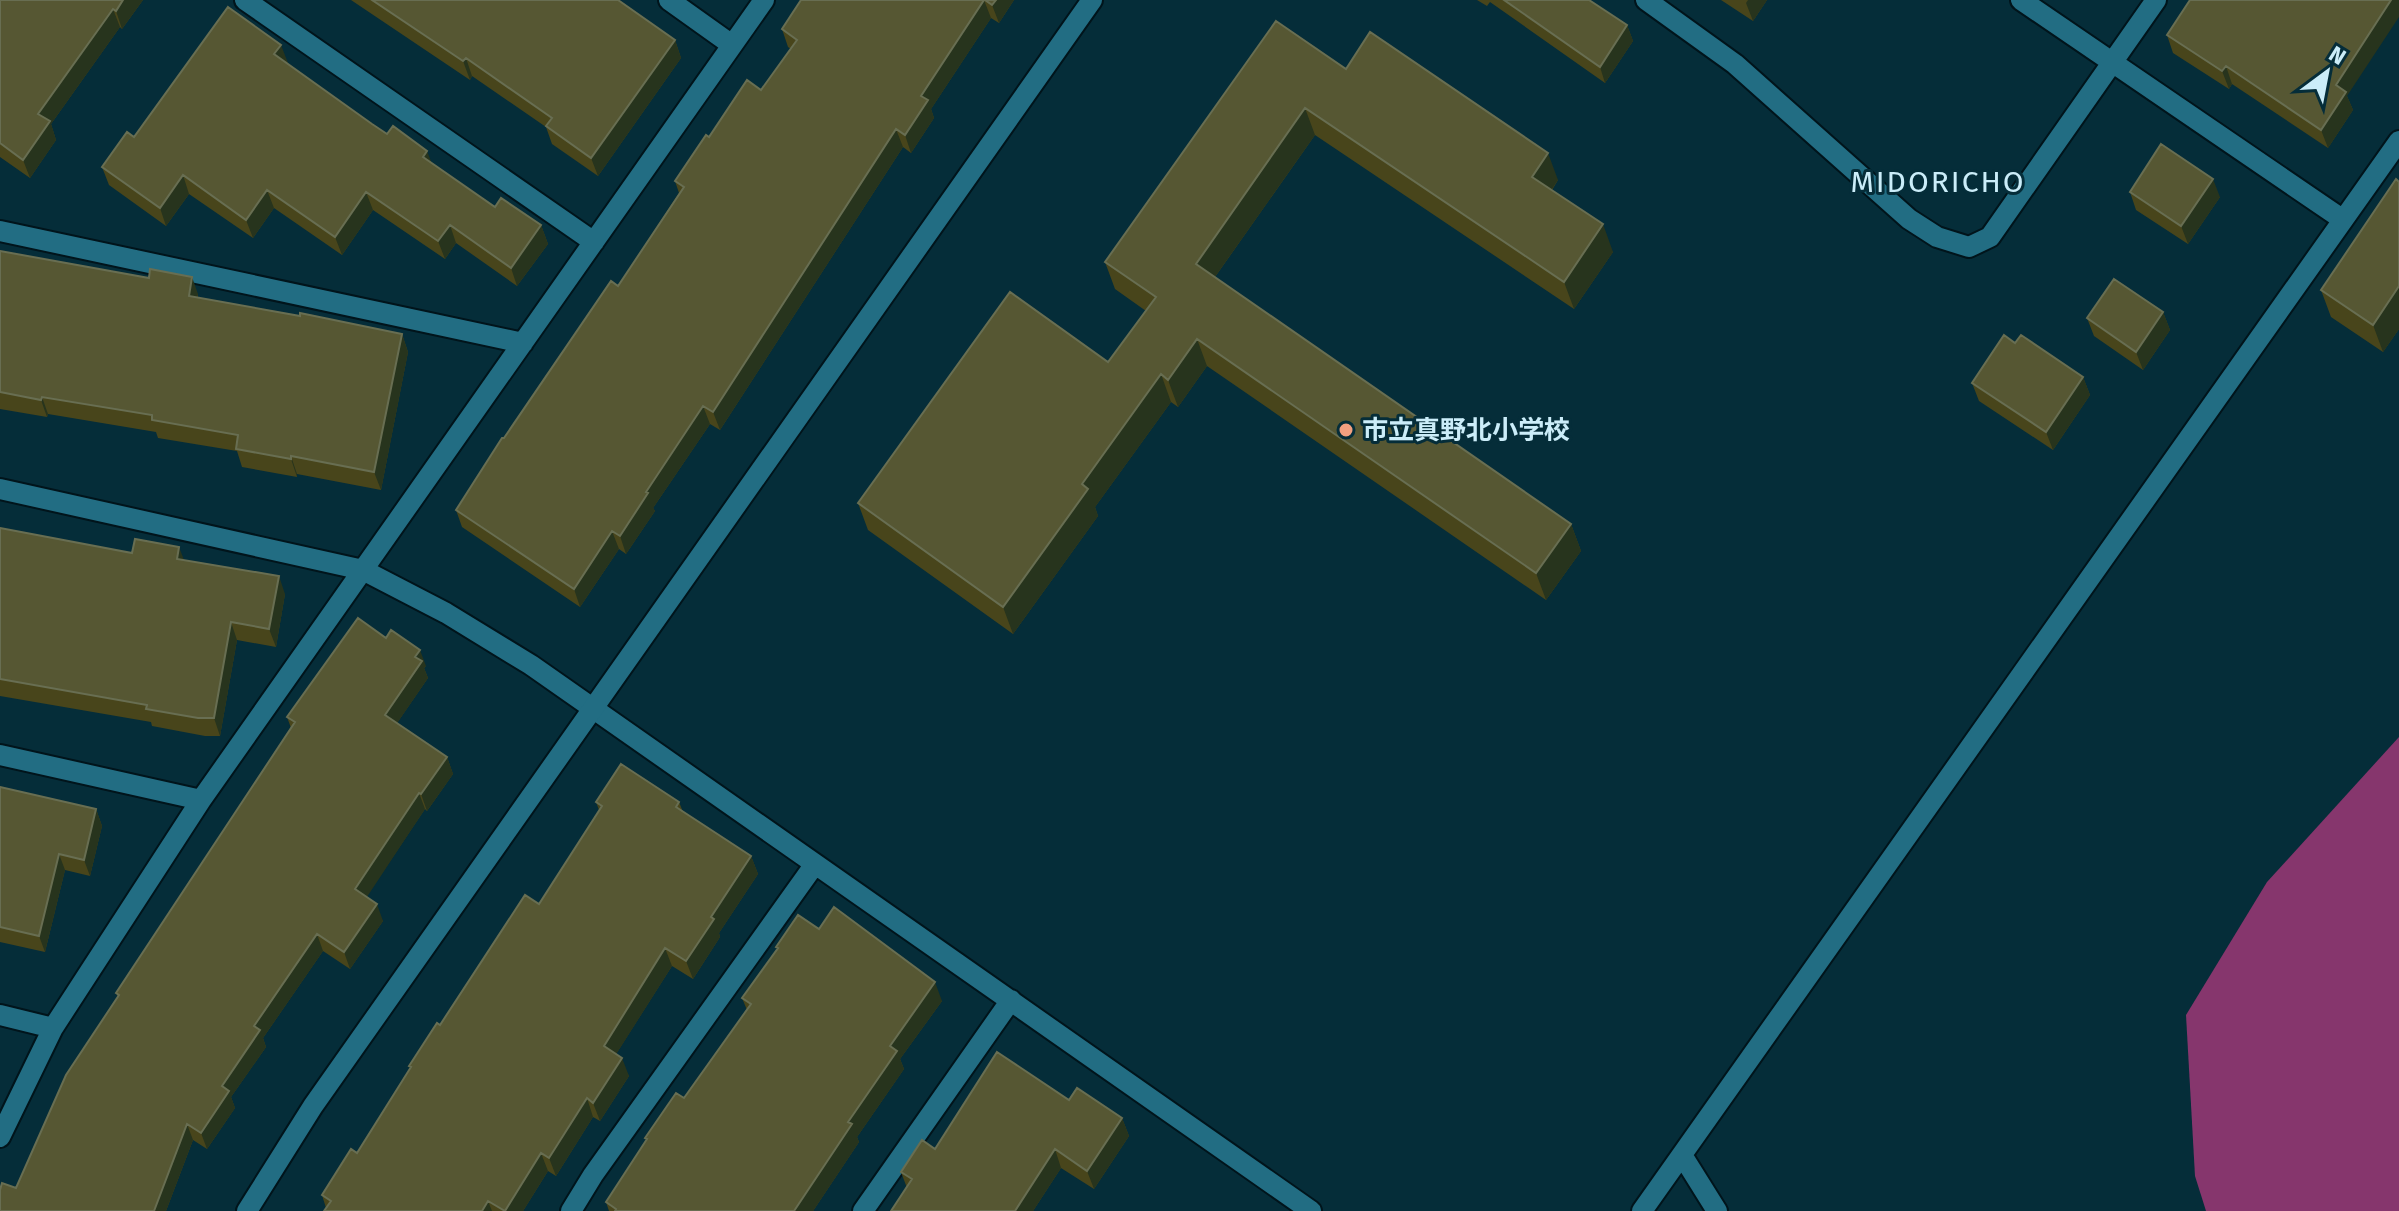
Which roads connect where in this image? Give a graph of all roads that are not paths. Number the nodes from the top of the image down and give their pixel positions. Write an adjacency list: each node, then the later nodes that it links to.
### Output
1 (245, 0): 13 (street)
2 (669, 0): 8 (street)
3 (764, 0): 8 (street)
4 (1092, 0): 17 (street)
5 (1646, 0): 9 (street)
6 (2021, 0): 9 (street)
7 (2156, 0): 9 (street)
8 (732, 45): 13 (street)
9 (2112, 62): 11 (street)
10 (2399, 141): 11 (street)
11 (2342, 219): 25 (street)
12 (0, 231): 14 (street)
13 (594, 242): 14 (street)
14 (523, 343): 16 (street)
15 (0, 489): 16 (street)
16 (363, 570): 17 (street); 19 (street)
17 (593, 708): 20 (street); 26 (street)
18 (0, 755): 19 (street)
19 (201, 800): 23 (street)
20 (815, 864): 21 (street); 27 (street)
21 (1011, 1000): 28 (street); 29 (street)
22 (0, 1015): 23 (street)
23 (53, 1028): 24 (street)
24 (0, 1137)
25 (1682, 1155): 30 (street); 31 (street)
26 (247, 1211)
27 (571, 1211)
28 (863, 1211)
29 (1311, 1211)
30 (1642, 1211)
31 (1717, 1211)

